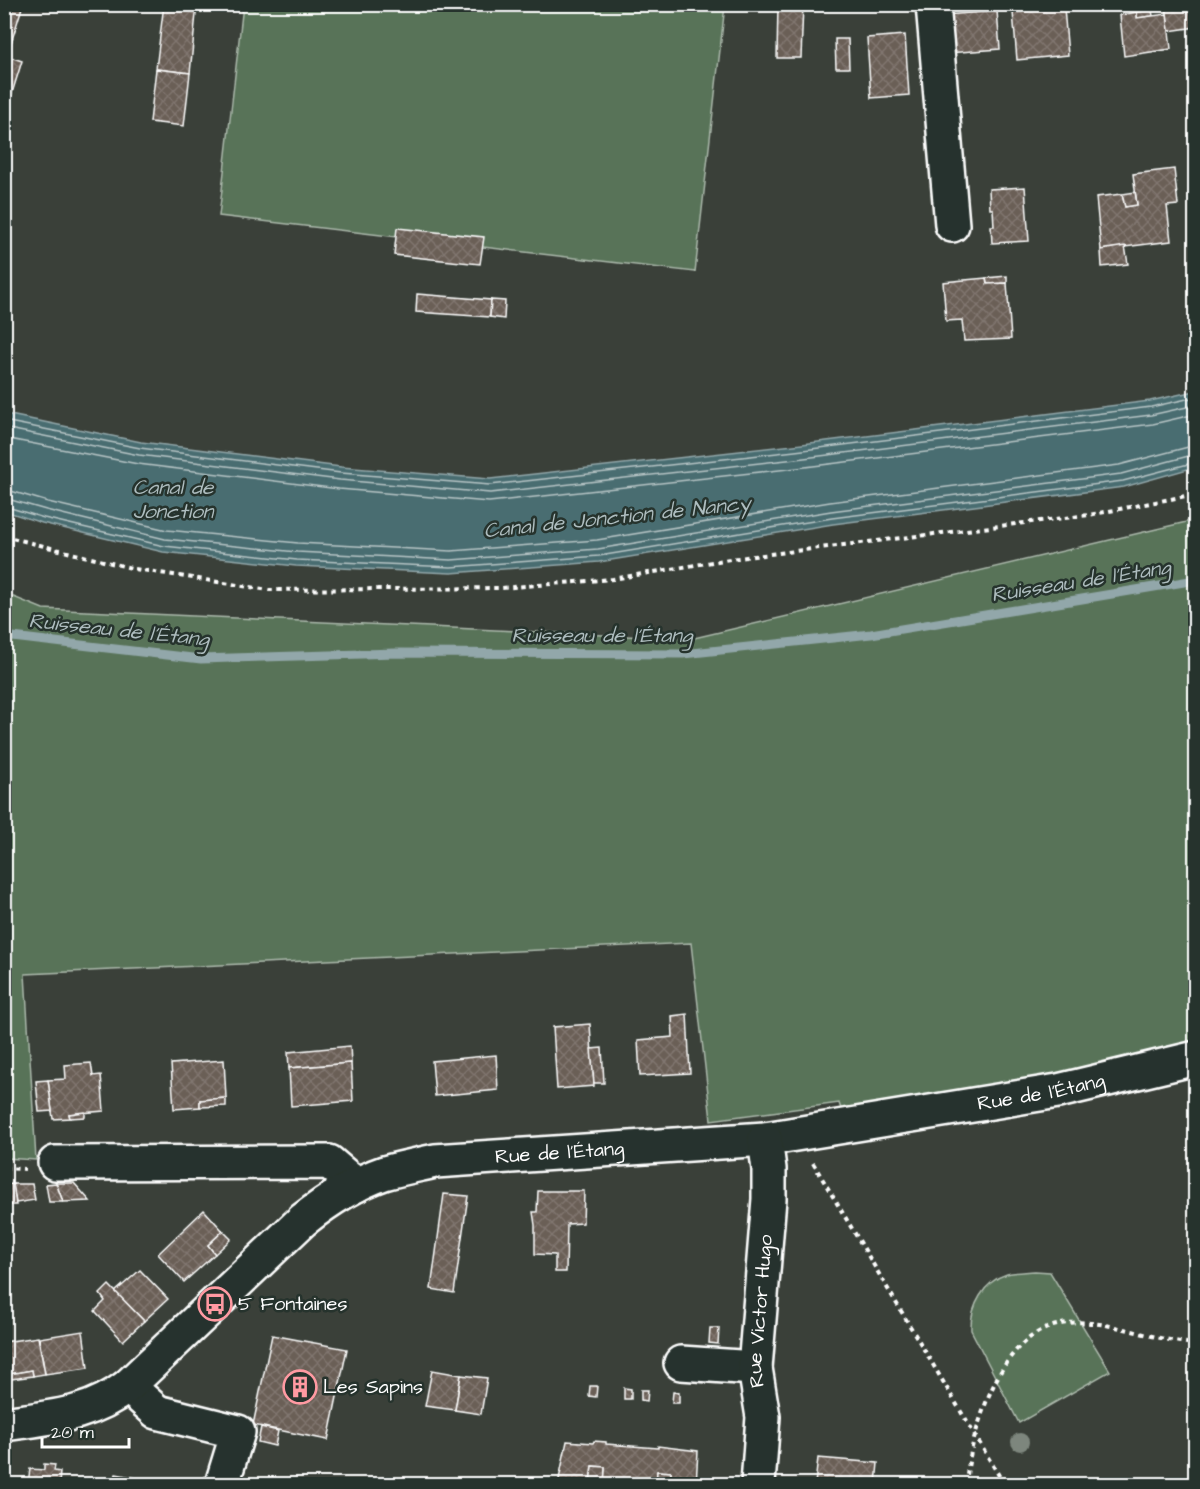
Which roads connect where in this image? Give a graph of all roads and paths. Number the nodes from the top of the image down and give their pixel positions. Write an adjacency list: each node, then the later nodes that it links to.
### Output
1 (933, 4): 2 (street)
2 (952, 225)
3 (1196, 494): 4 (path)
4 (4, 536)
5 (1196, 1058): 6 (street, Rue de l'Étang)
6 (802, 1132): 7 (street, Rue de l'Étang); 15 (path)
7 (765, 1139): 9 (street, Rue de l'Étang); 12 (street, Rue Victor Hugo)
8 (55, 1163): 9 (street)
9 (356, 1185): 13 (street, Rue de l'Étang)
10 (1196, 1344): 15 (path)
11 (681, 1363): 12 (street)
12 (755, 1368): 17 (street, Rue Victor Hugo)
13 (128, 1386): 14 (street, Rue de l'Étang); 16 (street)
14 (4, 1424)
15 (974, 1433): 18 (path); 19 (path)
16 (222, 1485)
17 (758, 1485)
18 (966, 1485)
19 (1004, 1485)

